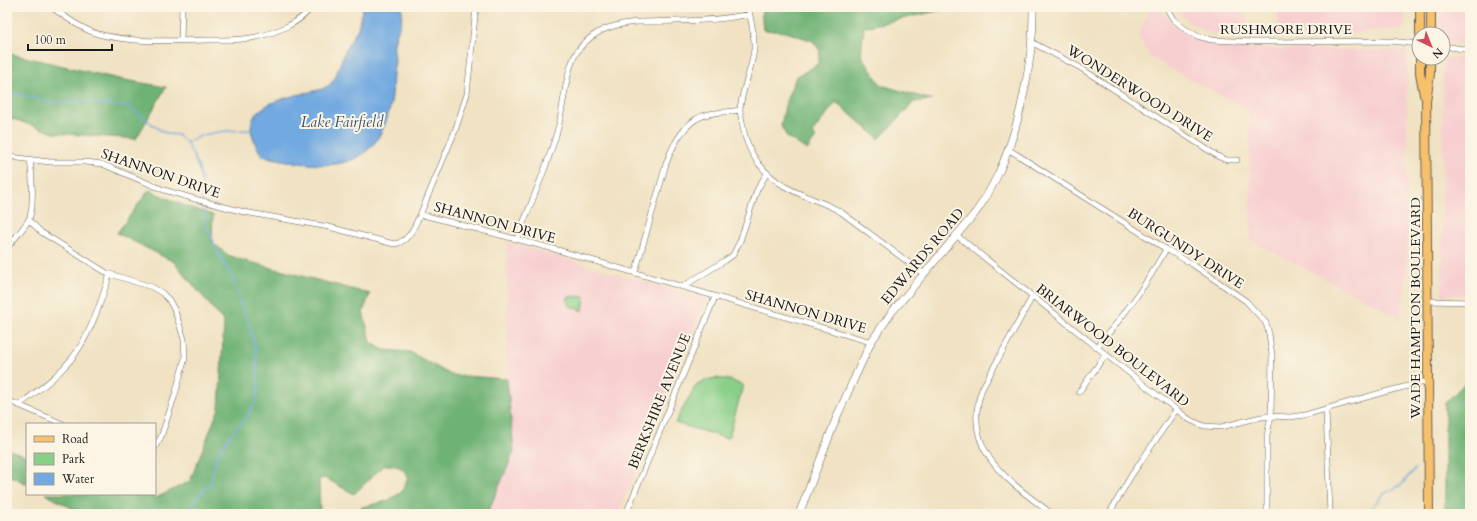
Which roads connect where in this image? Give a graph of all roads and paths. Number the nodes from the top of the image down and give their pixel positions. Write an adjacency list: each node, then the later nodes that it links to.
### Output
1 (51, 7): 13 (street)
2 (182, 7): 13 (street)
3 (311, 7): 13 (street)
4 (476, 7): 27 (street)
5 (748, 7): 10 (street)
6 (1033, 7): 14 (street, EDWARDS ROAD)
7 (1166, 7): 15 (street, RUSHMORE DRIVE)
8 (1420, 7): 11 (main road)
9 (1431, 7): 12 (main road)
10 (750, 14): 21 (street); 30 (street)
11 (1420, 26)
12 (1431, 26)
13 (181, 41)
14 (1031, 42): 22 (street, EDWARDS ROAD); 25 (street, WONDERWOOD DRIVE)
15 (1411, 43)
16 (1451, 47): 17 (street)
17 (1470, 50)
18 (1420, 66): 20 (main road, WADE HAMPTON BOULEVARD)
19 (1430, 66): 20 (main road, WADE HAMPTON BOULEVARD)
20 (1426, 101): 39 (main road, WADE HAMPTON BOULEVARD)
21 (740, 110): 26 (street); 33 (street)
22 (1008, 149): 29 (street, EDWARDS ROAD); 32 (street, BURGUNDY DRIVE)
23 (7, 154): 24 (street, SHANNON DRIVE)
24 (30, 159): 27 (street, SHANNON DRIVE); 28 (street)
25 (1237, 160)
26 (767, 173): 35 (street); 36 (street)
27 (420, 215): 30 (street, SHANNON DRIVE)
28 (29, 220): 31 (street); 34 (street)
29 (956, 235): 35 (street, EDWARDS ROAD); 38 (street, BRIARWOOD BOULEVARD)
30 (516, 239): 33 (street, SHANNON DRIVE)
31 (7, 248)
32 (1166, 249): 42 (street); 50 (street, BURGUNDY DRIVE)
33 (636, 273): 36 (street, SHANNON DRIVE)
34 (110, 274): 47 (street); 52 (street)
35 (924, 274): 41 (street, EDWARDS ROAD)
36 (682, 287): 37 (street, SHANNON DRIVE)
37 (714, 297): 41 (street, SHANNON DRIVE); 53 (street, BERKSHIRE AVENUE)
38 (1032, 297): 42 (street, BRIARWOOD BOULEVARD); 55 (street)
39 (1428, 301): 40 (street); 44 (main road, WADE HAMPTON BOULEVARD)
40 (1470, 302)
41 (872, 342): 54 (street, EDWARDS ROAD)
42 (1097, 347): 43 (street, BRIARWOOD BOULEVARD)
43 (1106, 354): 45 (street); 48 (street, BRIARWOOD BOULEVARD)
44 (1428, 381): 49 (street, BRIARWOOD BOULEVARD); 59 (main road, WADE HAMPTON BOULEVARD)
45 (1079, 392)
46 (7, 400): 47 (street)
47 (19, 405): 51 (street)
48 (1176, 410): 50 (street, BRIARWOOD BOULEVARD); 56 (street)
49 (1326, 410): 50 (street, BRIARWOOD BOULEVARD); 58 (street)
50 (1271, 416): 57 (street, BURGUNDY DRIVE)
51 (61, 423)
52 (156, 445)
53 (626, 514)
54 (799, 514)
55 (1052, 514)
56 (1109, 514)
57 (1267, 514)
58 (1330, 514)
59 (1429, 514)

